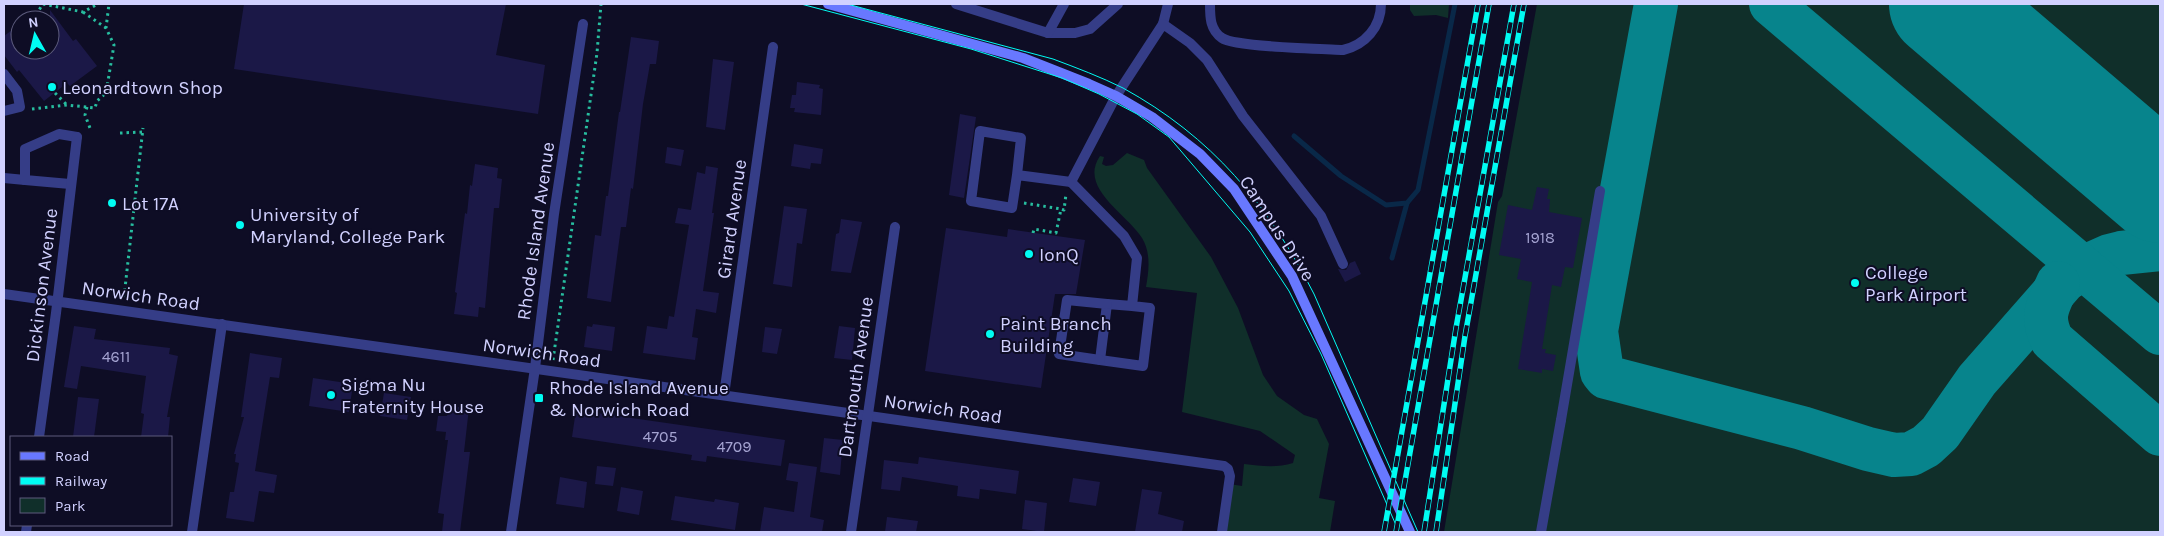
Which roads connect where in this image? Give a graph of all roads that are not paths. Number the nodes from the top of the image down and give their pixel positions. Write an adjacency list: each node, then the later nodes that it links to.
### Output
1 (828, 4): 13 (main road, Campus Drive)
2 (956, 4): 10 (street)
3 (1064, 4): 10 (street)
4 (1118, 4): 10 (street)
5 (1168, 4): 9 (street)
6 (1210, 4): 7 (street)
7 (1381, 4)
8 (583, 24): 29 (street, Rhode Island Avenue)
9 (1163, 24): 13 (street); 22 (street)
10 (1048, 34)
11 (773, 47): 30 (street, Girard Avenue)
12 (4, 74): 14 (street)
13 (1116, 96): 18 (street); 37 (main road, Campus Drive)
14 (4, 111)
15 (1018, 175): 15 (street); 18 (street)
16 (4, 178): 17 (street)
17 (25, 180): 19 (street); 19 (street, Dickinson Avenue)
18 (1071, 182): 26 (street)
19 (70, 184): 24 (street, Dickinson Avenue)
20 (1600, 191): 38 (street)
21 (895, 226): 31 (street, Dartmouth Avenue)
22 (1343, 264)
23 (4, 294): 24 (street, Norwich Road)
24 (58, 301): 27 (street, Norwich Road); 32 (street, Dickinson Avenue)
25 (1107, 304): 26 (street); 28 (street); 28 (street)
26 (1132, 306): 28 (street)
27 (222, 324): 29 (street, Norwich Road); 33 (street)
28 (1100, 360)
29 (535, 368): 30 (street, Norwich Road); 34 (street, Rhode Island Avenue)
30 (724, 395): 31 (street, Norwich Road)
31 (867, 415): 35 (street, Dartmouth Avenue); 36 (street, Norwich Road)
32 (39, 436)
33 (192, 532)
34 (514, 532)
35 (851, 532)
36 (1222, 532)
37 (1410, 532)
38 (1541, 532)

